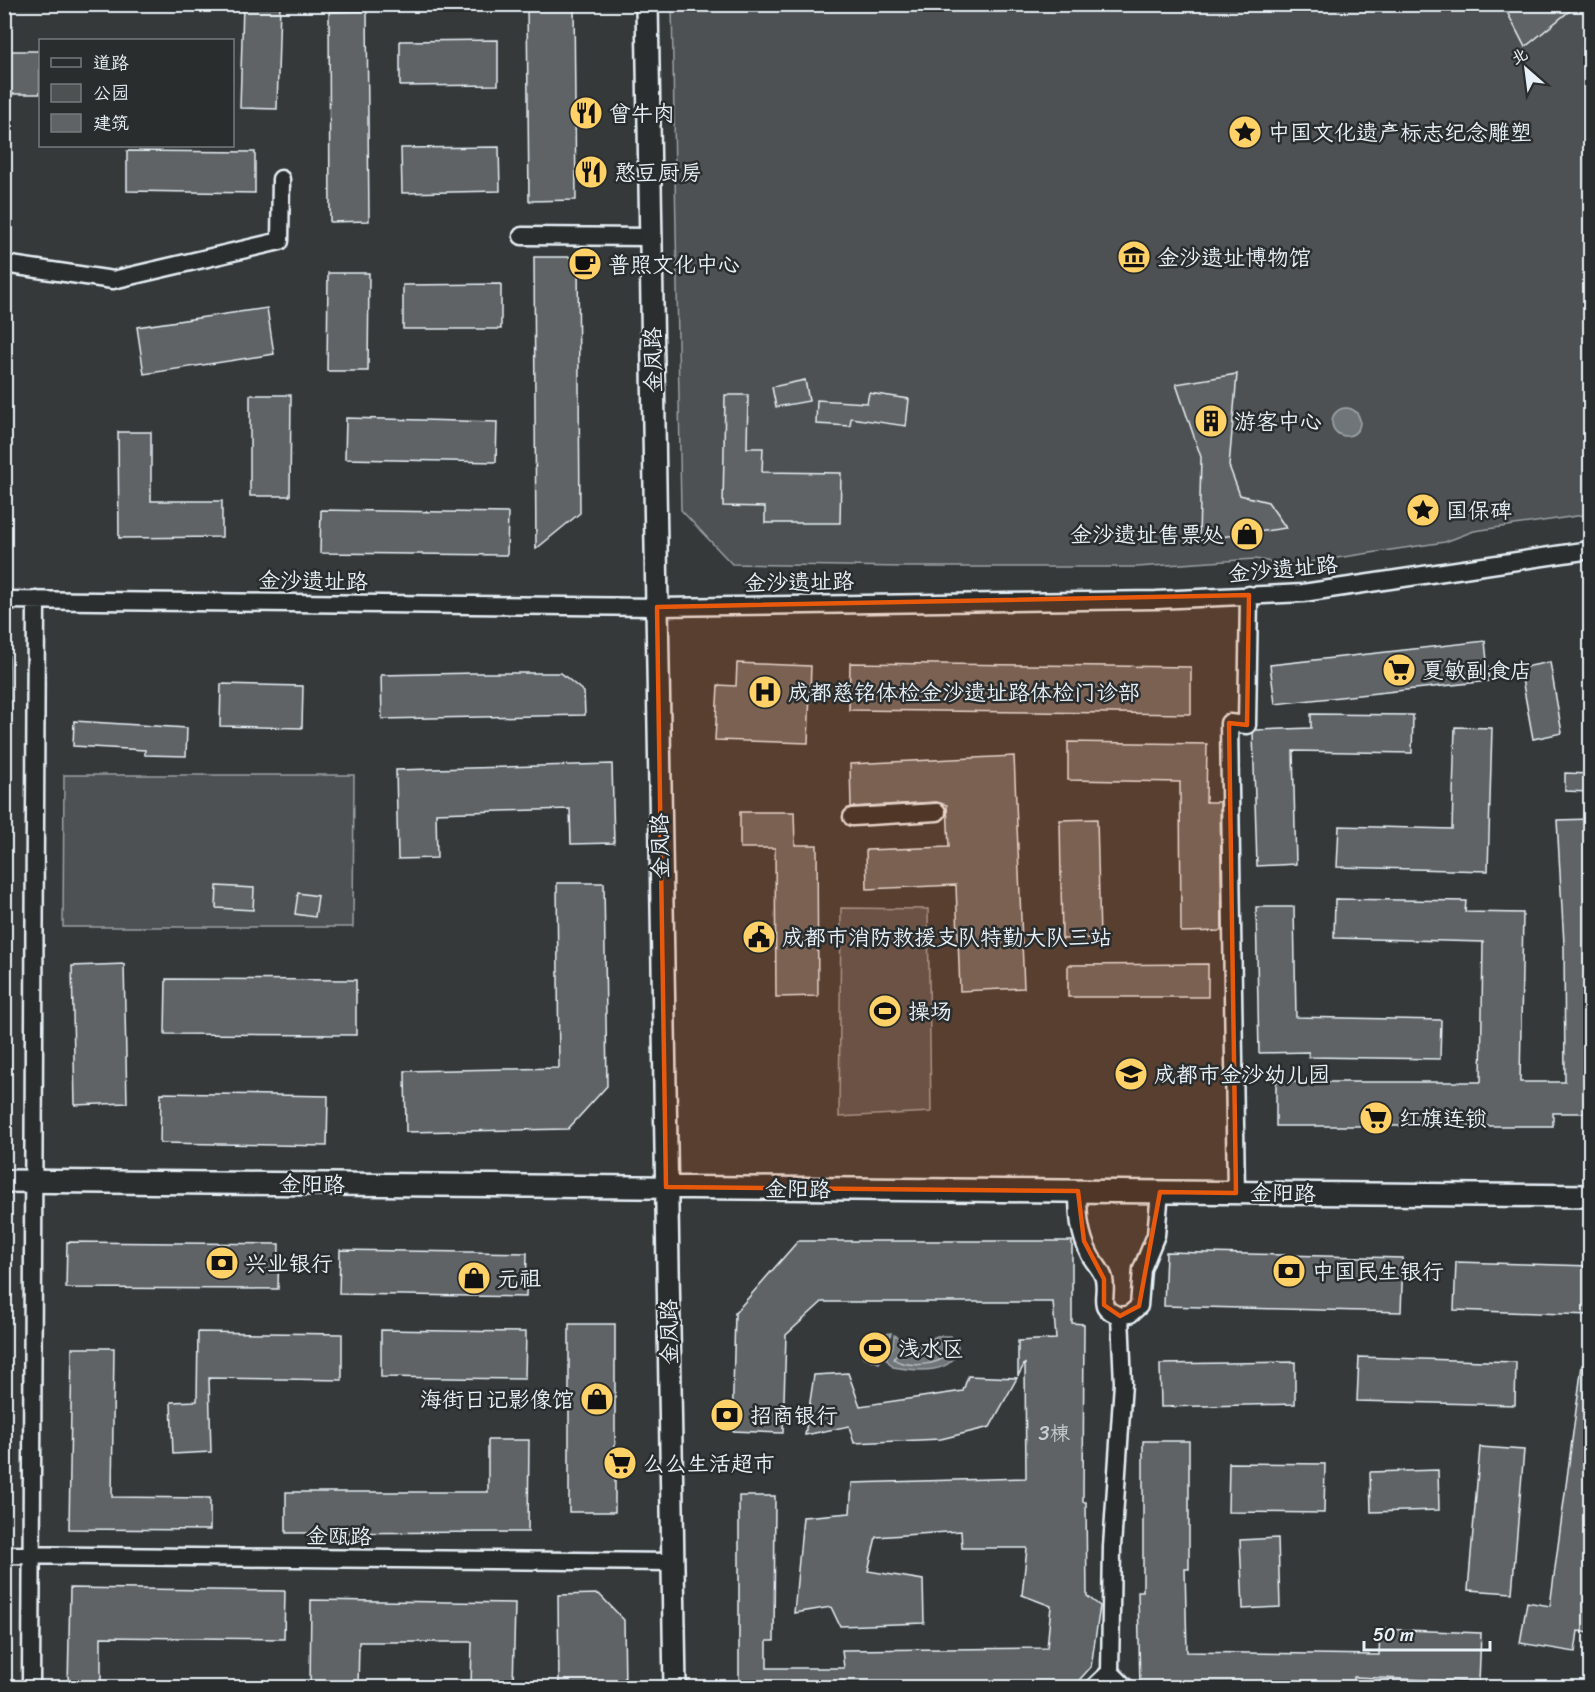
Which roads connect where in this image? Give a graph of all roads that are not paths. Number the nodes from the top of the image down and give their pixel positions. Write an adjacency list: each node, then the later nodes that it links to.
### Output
1 (647, 4): 4 (street, 金凤路)
2 (281, 179): 5 (street)
3 (522, 236): 4 (street)
4 (651, 237): 10 (street, 金凤路)
5 (4, 264)
6 (1590, 550): 7 (street, 金沙遗址路)
7 (1249, 595): 10 (street, 金沙遗址路); 18 (street)
8 (4, 600): 9 (street, 金沙遗址路)
9 (36, 600): 10 (street, 金沙遗址路); 14 (street)
10 (657, 607): 15 (street, 金凤路)
11 (937, 812): 12 (street)
12 (852, 817)
13 (4, 1181): 14 (street, 金阳路)
14 (33, 1182): 15 (street, 金阳路); 22 (street)
15 (666, 1187): 16 (street, 金阳路); 23 (street, 金凤路)
16 (1078, 1191): 17 (street, 金阳路); 20 (street)
17 (1160, 1192): 18 (street, 金阳路); 20 (street)
18 (1236, 1193): 19 (street, 金阳路)
19 (1590, 1196)
20 (1120, 1316): 24 (street)
21 (4, 1554): 22 (street, 金瓯路)
22 (32, 1555): 23 (street, 金瓯路); 25 (street)
23 (673, 1562): 26 (street, 金凤路)
24 (1110, 1672): 27 (street); 28 (street)
25 (31, 1688)
26 (675, 1688)
27 (1093, 1688)
28 (1126, 1688)

